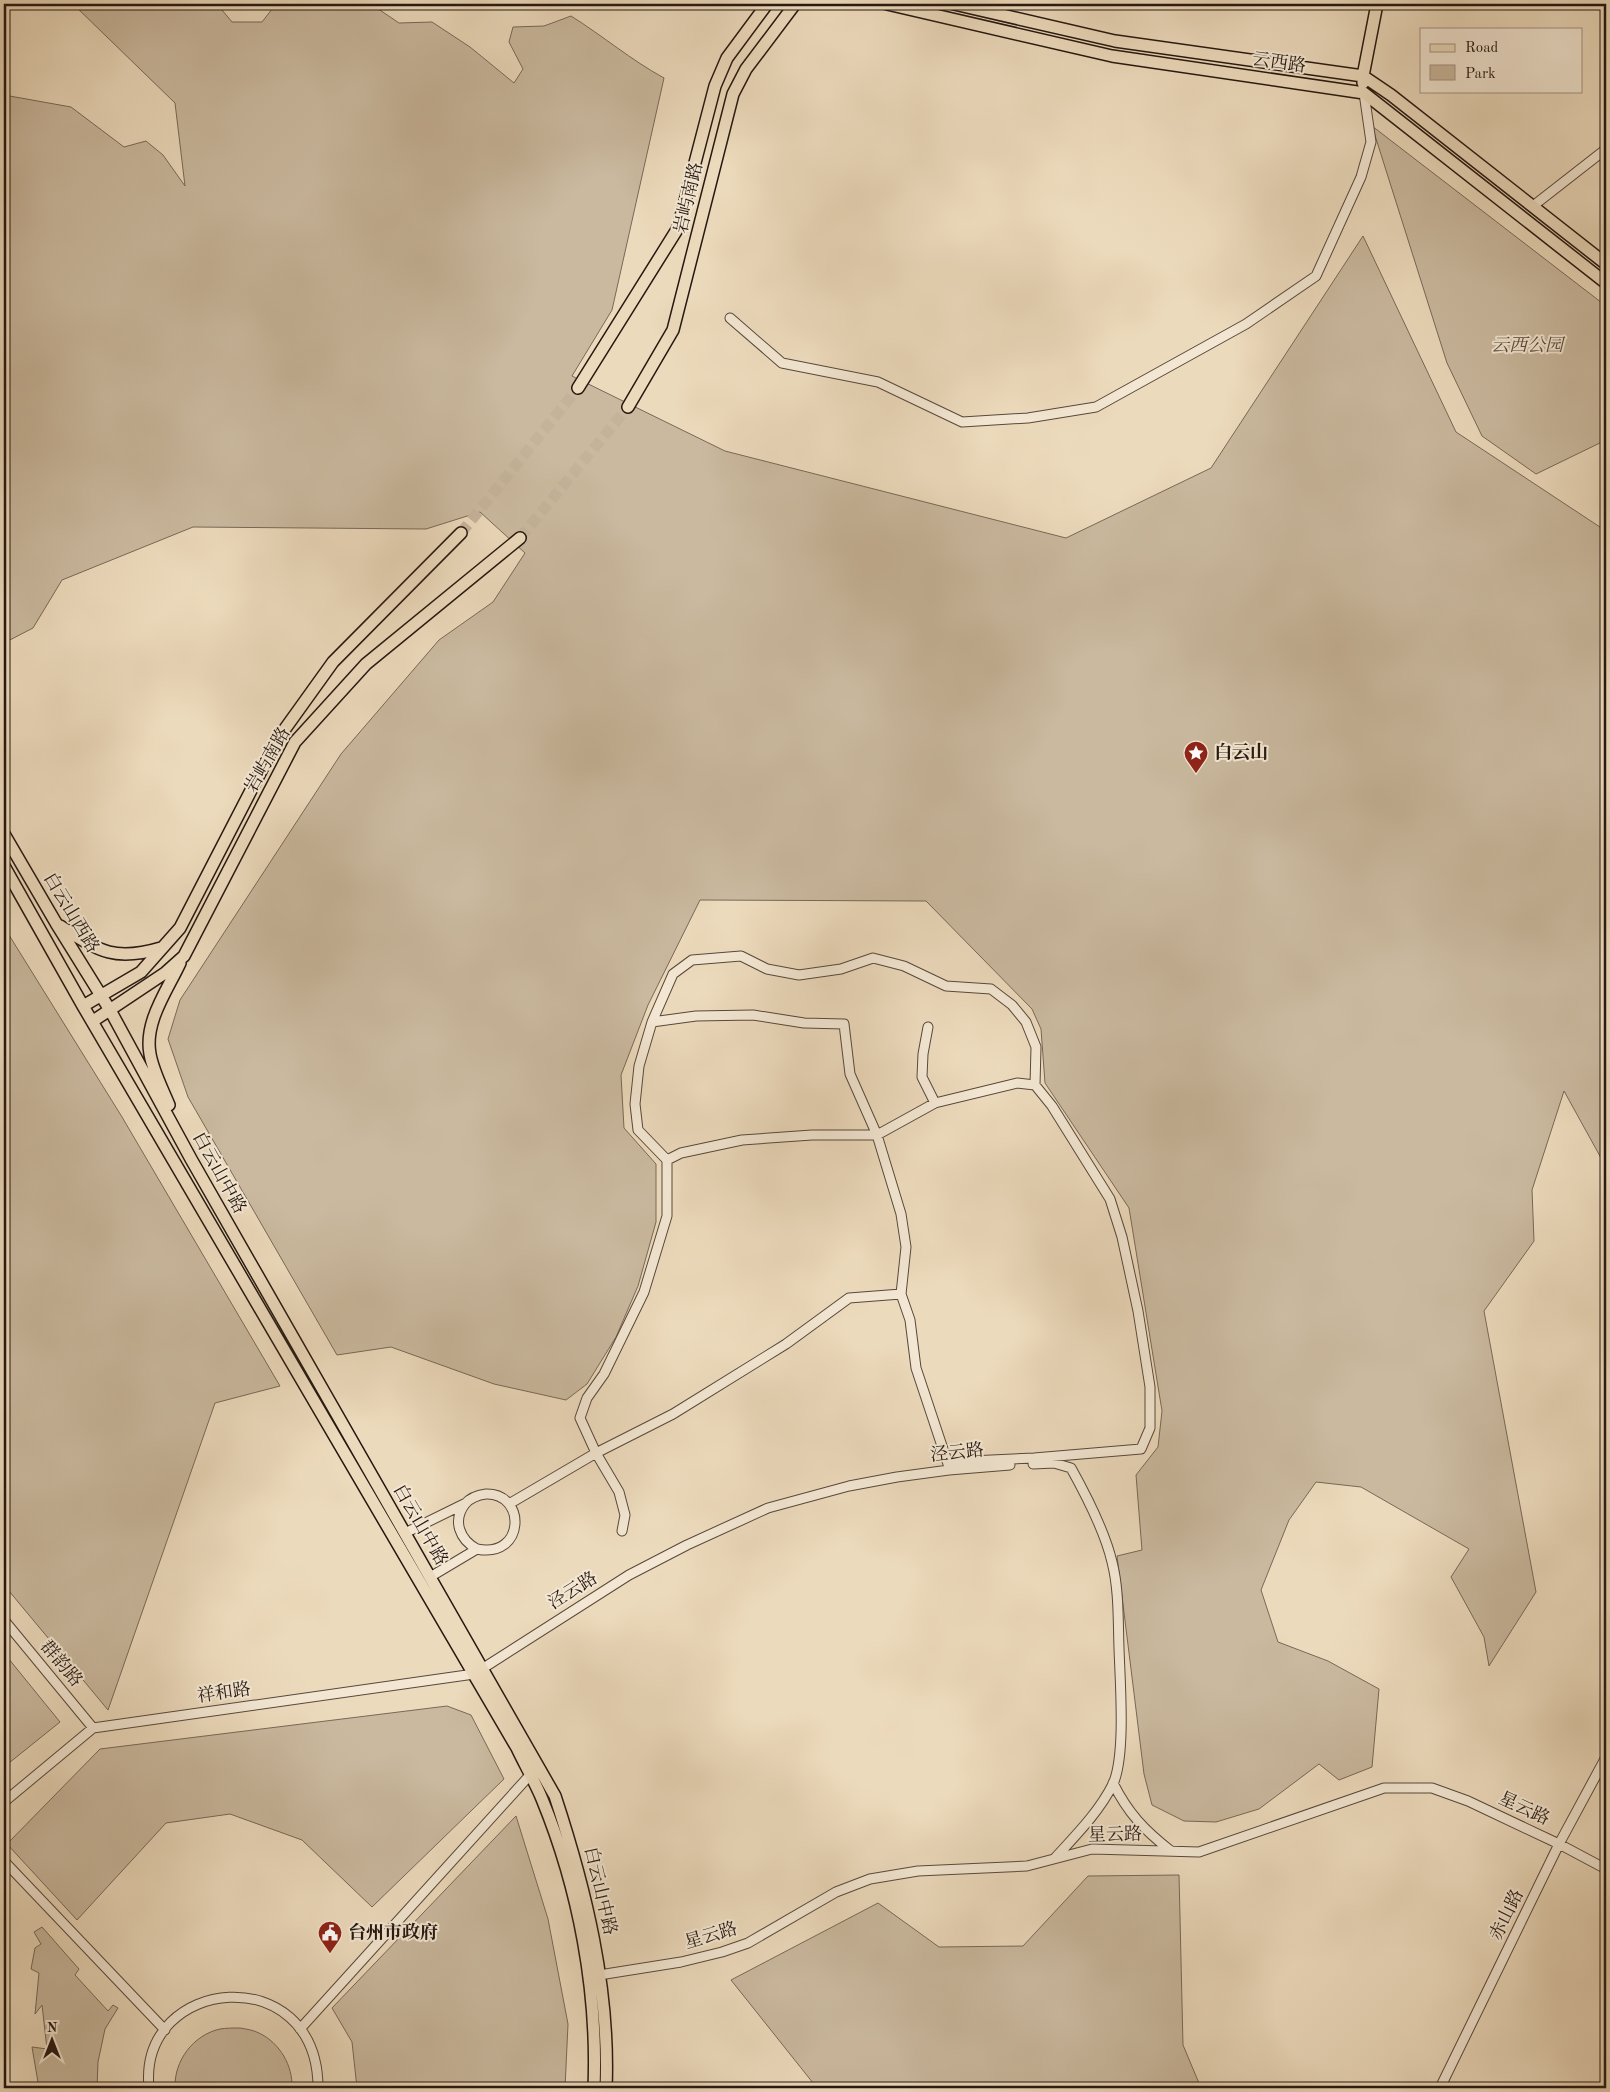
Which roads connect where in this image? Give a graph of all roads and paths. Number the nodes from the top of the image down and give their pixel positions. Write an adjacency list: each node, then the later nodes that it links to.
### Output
1 (767, 4): 13 (main road, 岩屿南路)
2 (795, 4): 14 (main road, 岩屿南路)
3 (887, 4): 7 (main road, 云西路)
4 (954, 4): 6 (main road, 云西路)
5 (1377, 4): 6 (main road)
6 (1363, 76): 7 (main road); 9 (main road, 云西路)
7 (1364, 93): 11 (main road, 云西路); 12 (street)
8 (1606, 149): 9 (street)
9 (1533, 206): 10 (main road, 云西路)
10 (1606, 264)
11 (1606, 283)
12 (730, 318)
13 (578, 388)
14 (628, 407)
15 (461, 533): 20 (main road, 岩屿南路)
16 (520, 538): 21 (main road, 岩屿南路)
17 (4, 834): 19 (main road, 白云山西路)
18 (4, 866): 23 (main road, 白云山西路)
19 (56, 923): 20 (main road); 22 (main road, 白云山西路)
20 (162, 948): 22 (main road, 岩屿南路)
21 (184, 956): 24 (main road, 岩屿南路); 31 (main road)
22 (102, 996): 23 (main road, 岩屿南路); 24 (main road, 白云山西路)
23 (84, 1006): 25 (main road, 白云山西路)
24 (110, 1010): 25 (main road, 岩屿南路); 31 (main road, 白云山中路)
25 (93, 1021): 43 (main road, 白云山中路)
26 (652, 1022): 28 (street); 30 (street); 32 (street)
27 (928, 1027): 29 (street)
28 (1035, 1085): 29 (street); 35 (street)
29 (936, 1103): 30 (street)
30 (877, 1135): 32 (street); 33 (street)
31 (191, 1160): 39 (main road, 白云山中路)
32 (667, 1160): 34 (street)
33 (901, 1294): 34 (street); 35 (street)
34 (596, 1453): 37 (street); 38 (street)
35 (949, 1466): 43 (street, 泾云路); 47 (street, 泾云路)
36 (466, 1503): 37 (street); 39 (street); 40 (street)
37 (509, 1504): 40 (street)
38 (622, 1530)
39 (405, 1533): 41 (main road, 白云山中路)
40 (477, 1550): 41 (street)
41 (430, 1577): 43 (main road, 白云山中路)
42 (4, 1620): 44 (street, 群韵路)
43 (478, 1671): 44 (street, 祥和路); 46 (main road, 白云山中路); 54 (main road, 白云山中路)
44 (94, 1728): 48 (street)
45 (1606, 1757): 49 (street, 赤山路)
46 (530, 1775): 55 (main road, 白云山中路); 56 (street)
47 (1113, 1782): 50 (street); 51 (street, 泾云路)
48 (4, 1802)
49 (1559, 1844): 50 (street, 星云路); 53 (street, 星云路); 62 (street, 赤山路)
50 (1171, 1851): 51 (street, 星云路)
51 (1055, 1858): 54 (street, 星云路)
52 (4, 1860): 57 (street)
53 (1606, 1869)
54 (600, 1975): 55 (street, 星云路); 61 (main road, 白云山中路)
55 (588, 1977): 60 (main road, 白云山中路)
56 (300, 2029): 57 (street); 59 (street)
57 (165, 2030): 58 (street)
58 (149, 2088)
59 (318, 2088)
60 (594, 2088)
61 (606, 2088)
62 (1440, 2088)

